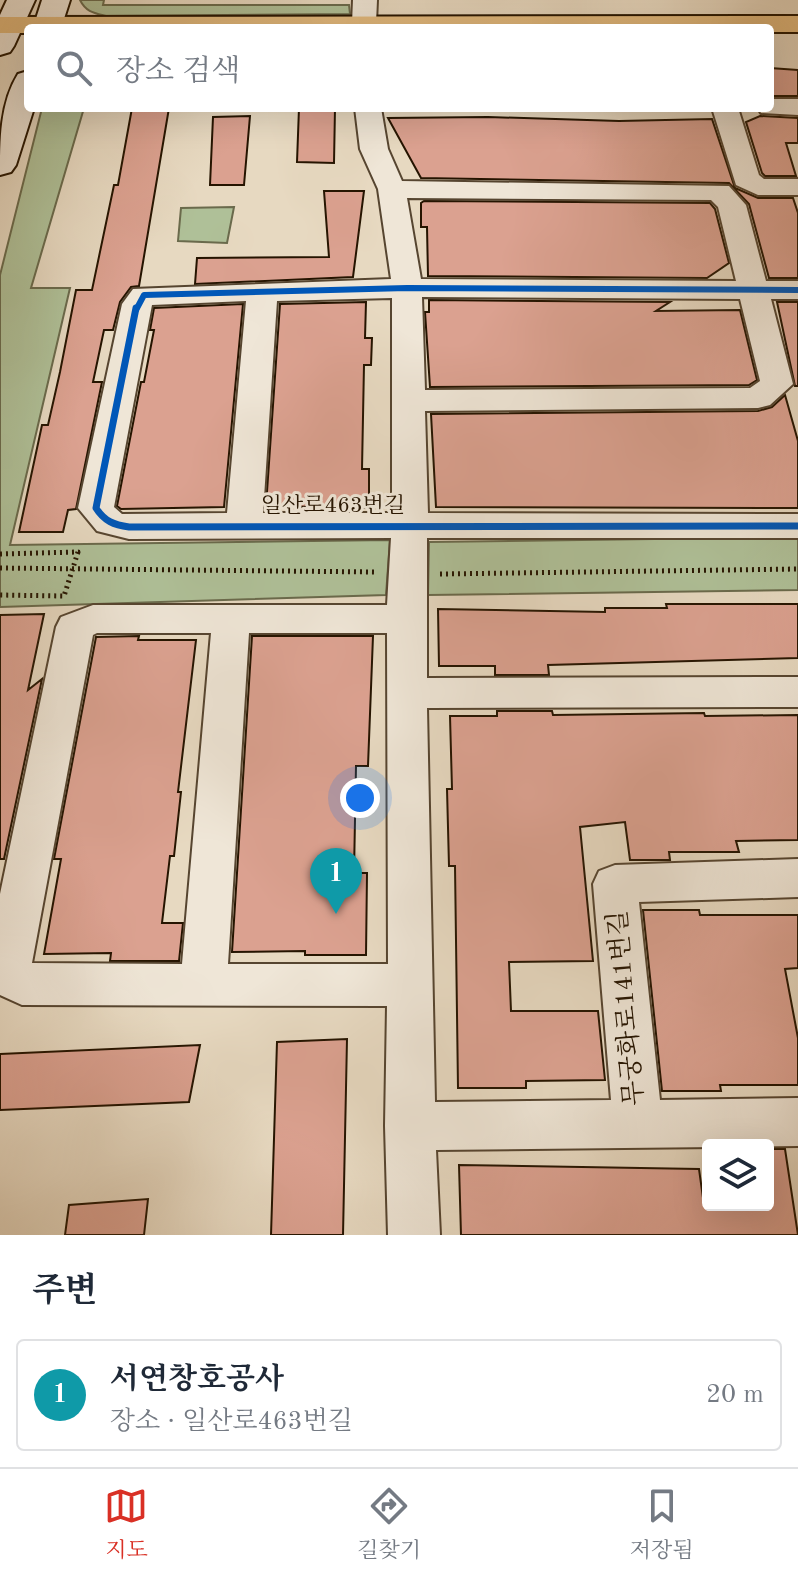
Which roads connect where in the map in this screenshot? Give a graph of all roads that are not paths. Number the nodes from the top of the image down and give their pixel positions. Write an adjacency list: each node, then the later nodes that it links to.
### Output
1 (365, 11): 2 (main road); 3 (main road)
2 (102, 24)
3 (798, 24)
4 (774, 45): 5 (main road)
5 (798, 46)
6 (24, 92): 11 (main road)
7 (774, 107): 8 (street)
8 (798, 107)
9 (369, 112): 13 (street, 일산로463번길)
10 (726, 112): 12 (street)
11 (0, 165)
12 (798, 187)
13 (392, 189): 14 (street, 일산로463번길); 15 (street)
14 (407, 288): 15 (street); 17 (street); 18 (street, 일산로463번길)
15 (754, 289): 16 (street); 18 (street)
16 (798, 290)
17 (262, 292): 20 (street, 일산로463번길); 20 (street, 일산로463번길)
18 (409, 401): 19 (street, 일산로463번길)
19 (410, 524): 20 (street, 일산로463번길); 21 (street, 일산로463번길); 23 (street, 일산로463번길)
20 (244, 525)
21 (798, 526)
22 (231, 617): 23 (street); 27 (street); 27 (street)
23 (407, 619): 25 (street, 일산로463번길)
24 (798, 692): 25 (street)
25 (408, 693): 28 (street, 일산로463번길)
26 (798, 878): 30 (street, 무궁화로141번길)
27 (204, 982): 28 (street)
28 (411, 985): 31 (street, 일산로463번길)
29 (798, 1122): 30 (street, 무궁화로141번길)
30 (638, 1123): 31 (street, 무궁화로141번길)
31 (410, 1126): 32 (street, 일산로463번길)
32 (414, 1235)

